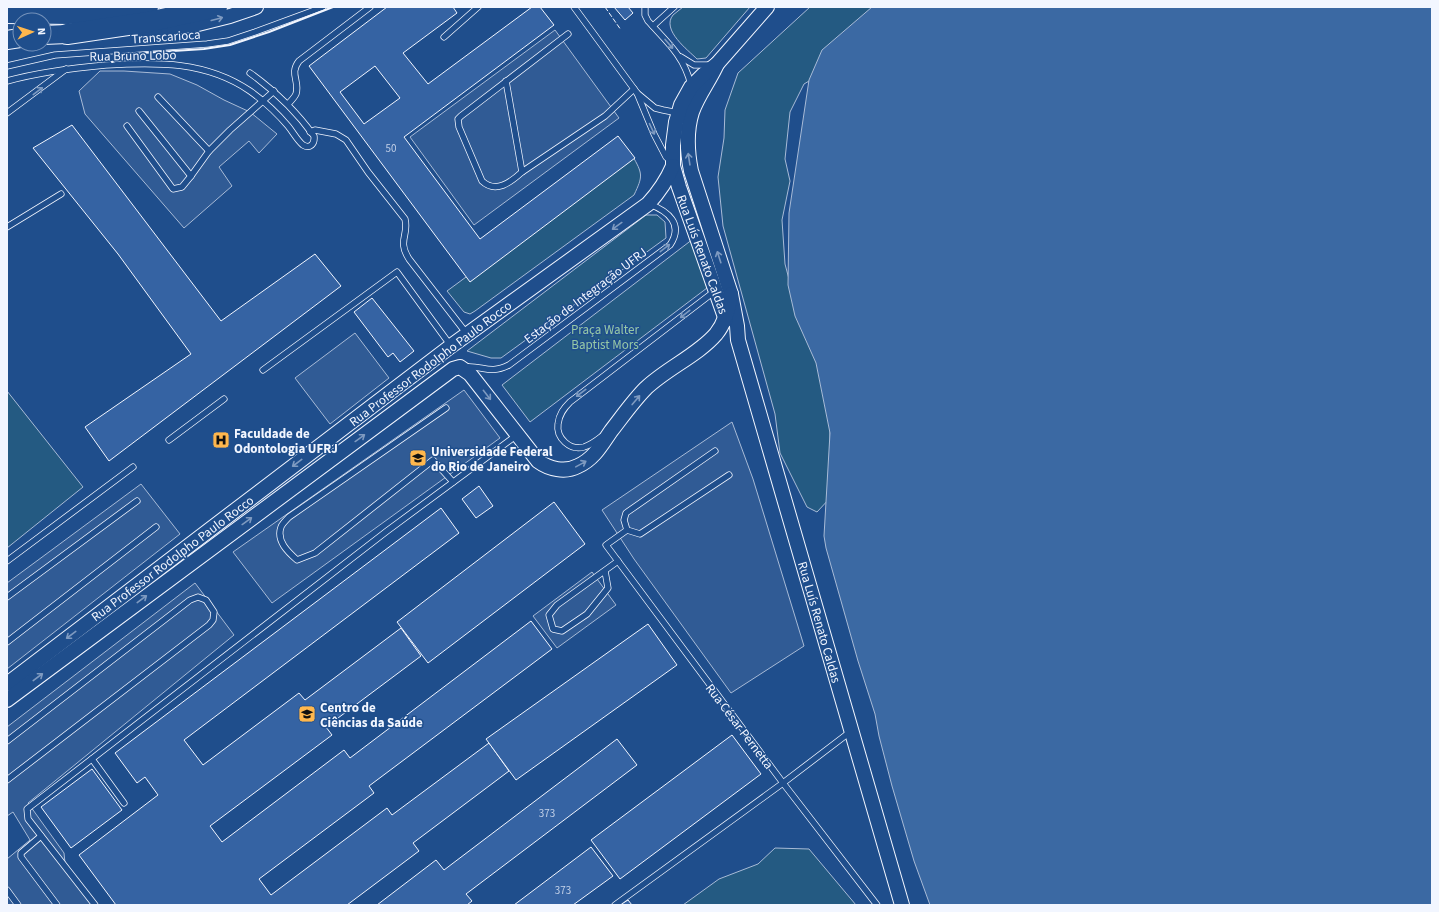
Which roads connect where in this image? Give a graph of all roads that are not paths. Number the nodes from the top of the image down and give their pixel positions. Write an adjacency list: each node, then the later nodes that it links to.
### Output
1 (148, 7): 11 (highway)
2 (217, 7): 13 (highway)
3 (256, 7): 13 (street, one-way to 3)
4 (322, 7): 19 (lane, Transcarioca)
5 (370, 7): 29 (lane)
6 (478, 7): 16 (lane)
7 (574, 7): 26 (lane, Rua Luís Renato Caldas)
8 (645, 7): 12 (lane)
9 (674, 7): 12 (lane)
10 (767, 7): 18 (street)
11 (7, 13)
12 (653, 26): 17 (lane, one-way to 17)
13 (67, 34): 15 (highway)
14 (568, 34): 23 (lane)
15 (52, 35)
16 (444, 37)
17 (680, 57): 18 (lane); 24 (lane)
18 (718, 64): 24 (street); 43 (street, Rua Luís Renato Caldas, one-way to 18)
19 (7, 66)
20 (68, 68): 22 (lane, Rua Bruno Lobo); 28 (lane, Rua Bruno Lobo); 31 (lane, one-way to 20)
21 (250, 73): 25 (lane)
22 (7, 80)
23 (506, 81): 37 (lane); 37 (lane)
24 (691, 87): 32 (street)
25 (274, 91): 28 (lane); 29 (lane)
26 (635, 91): 32 (lane, Rua Luís Renato Caldas); 36 (lane, Rua Luís Renato Caldas, one-way to 36); 37 (lane)
27 (158, 97): 35 (lane)
28 (262, 101): 34 (lane, Rua Bruno Lobo); 35 (lane)
29 (288, 104): 34 (lane)
30 (139, 111): 38 (lane)
31 (7, 113)
32 (679, 113): 36 (street)
33 (127, 126): 38 (lane)
34 (310, 132): 45 (lane)
35 (208, 151): 38 (lane)
36 (673, 164): 40 (street, Rua Professor Rodolpho Paulo Rocco); 42 (street, Rua Luís Renato Caldas)
37 (522, 172)
38 (191, 176)
39 (61, 194): 41 (lane)
40 (648, 204): 45 (street, Rua Professor Rodolpho Paulo Rocco, one-way to 45); 48 (lane, Estação de Integração UFRJ, one-way to 40)
41 (7, 227)
42 (716, 290): 44 (street, Rua Luís Renato Caldas); 52 (lane, one-way to 52)
43 (730, 294): 44 (street); 46 (street, Rua Luís Renato Caldas)
44 (725, 318): 46 (street, Rua Luís Renato Caldas); 52 (street, one-way to 44)
45 (467, 334): 47 (street, Rua Professor Rodolpho Paulo Rocco)
46 (738, 340): 69 (street, Rua Luís Renato Caldas)
47 (451, 346): 49 (lane); 67 (street, Rua Professor Rodolpho Paulo Rocco, one-way to 67)
48 (460, 367): 53 (street, one-way to 53); 68 (street, Rua Professor Rodolpho Paulo Rocco, one-way to 48)
49 (263, 370)
50 (224, 399): 54 (lane)
51 (446, 408): 58 (lane)
52 (612, 431): 53 (street, one-way to 52)
53 (517, 435): 58 (lane)
54 (169, 440)
55 (715, 452): 61 (lane)
56 (133, 467): 62 (lane)
57 (729, 475): 61 (lane)
58 (453, 482): 71 (lane)
59 (137, 501): 65 (lane)
60 (156, 527): 66 (lane)
61 (627, 530): 63 (lane, Rua César Pernetta)
62 (7, 561)
63 (618, 561): 64 (lane); 73 (lane, Rua César Pernetta)
64 (604, 571): 64 (lane)
65 (7, 597)
66 (7, 642)
67 (7, 684)
68 (7, 700)
69 (852, 730): 73 (lane); 82 (street, Rua Luís Renato Caldas)
70 (7, 741): 72 (lane)
71 (92, 759): 74 (lane); 75 (lane)
72 (7, 780)
73 (783, 783): 80 (lane); 81 (lane, Rua César Pernetta)
74 (124, 803)
75 (41, 836): 78 (lane); 79 (lane)
76 (7, 890): 77 (lane)
77 (18, 905)
78 (57, 905)
79 (95, 905)
80 (615, 905)
81 (877, 905)
82 (902, 905)

